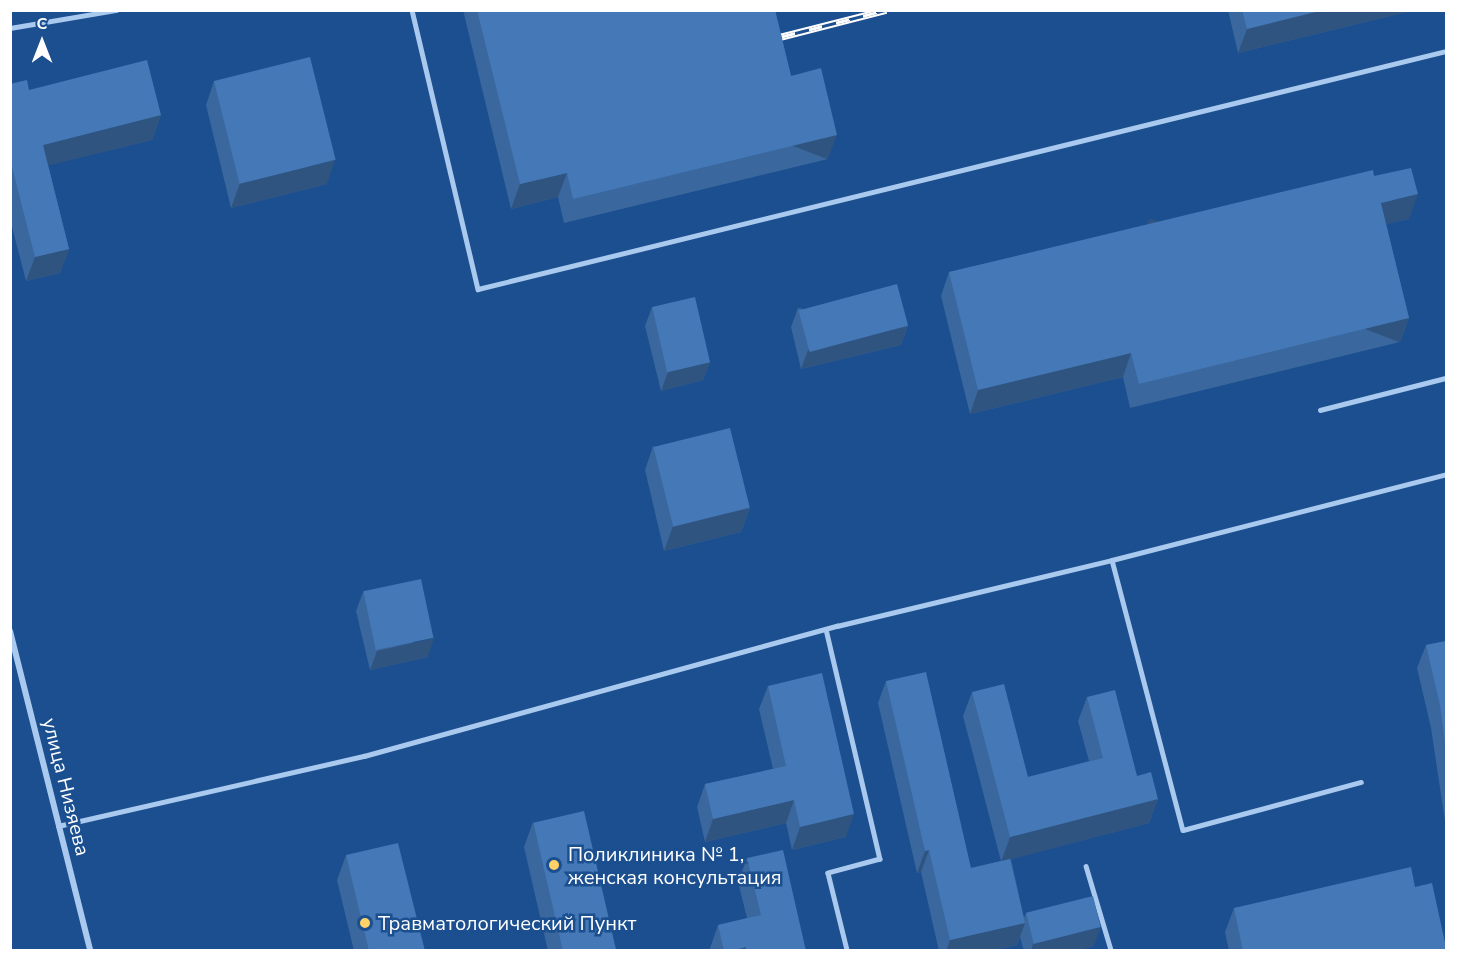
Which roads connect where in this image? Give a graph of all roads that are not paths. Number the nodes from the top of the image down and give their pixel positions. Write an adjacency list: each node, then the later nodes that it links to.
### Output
1 (116, 10): 3 (lane)
2 (412, 10): 4 (lane)
3 (10, 28)
4 (1446, 51)
5 (1446, 378): 6 (lane)
6 (1320, 410)
7 (1446, 474): 8 (lane)
8 (1112, 560): 9 (lane); 11 (lane)
9 (826, 629): 12 (lane); 15 (lane)
10 (10, 631): 12 (street, улица Низяева)
11 (1361, 782)
12 (58, 826): 14 (street, улица Низяева)
13 (1086, 866): 16 (lane)
14 (90, 951)
15 (847, 951)
16 (1111, 951)

